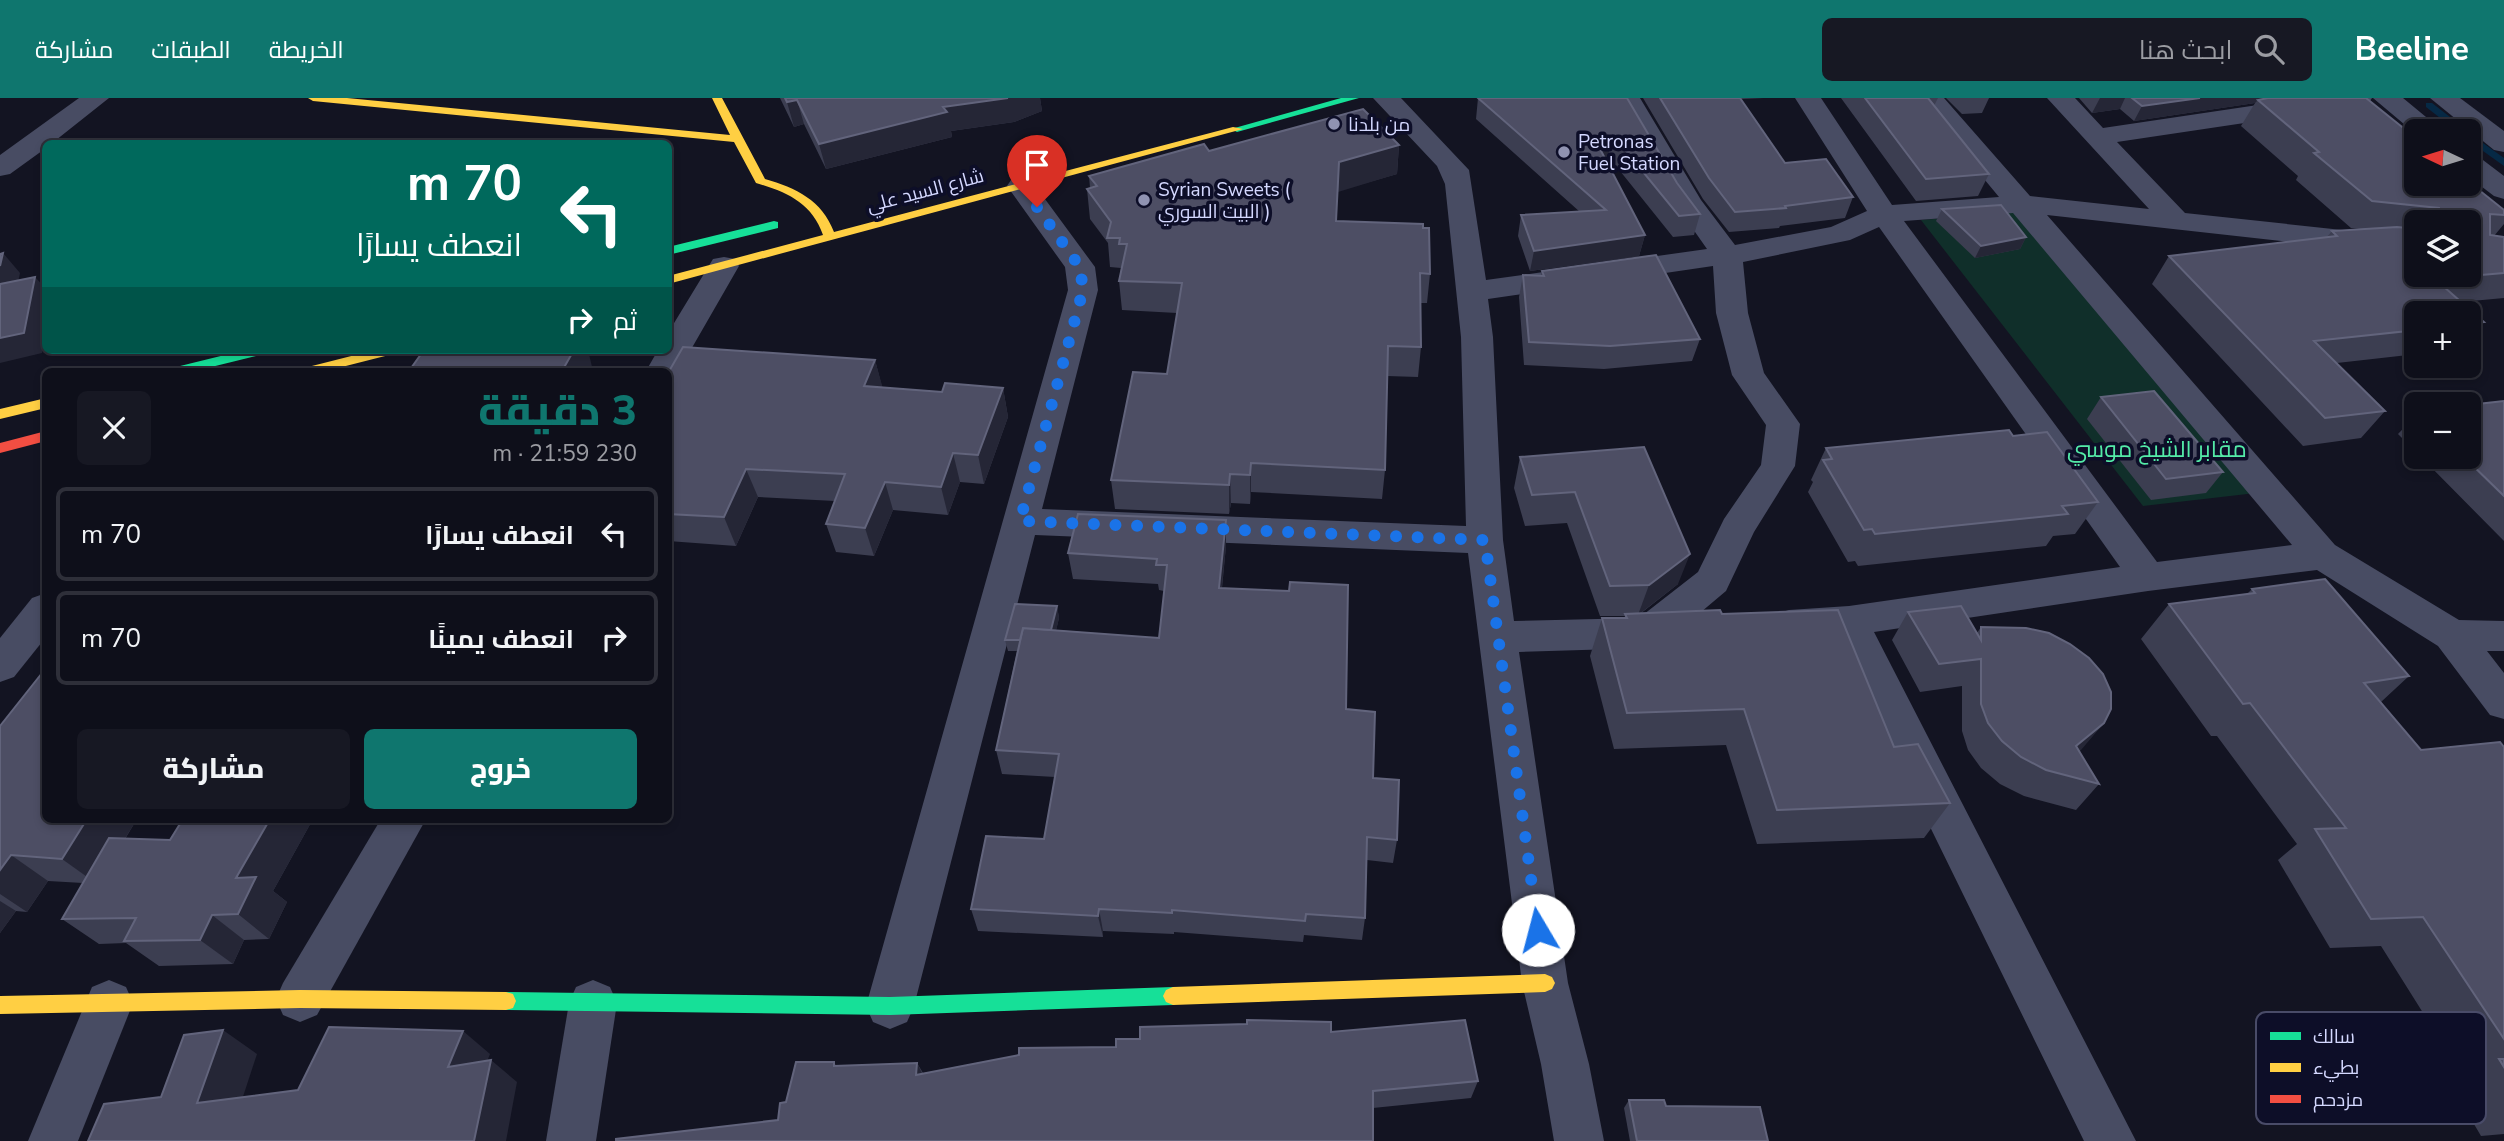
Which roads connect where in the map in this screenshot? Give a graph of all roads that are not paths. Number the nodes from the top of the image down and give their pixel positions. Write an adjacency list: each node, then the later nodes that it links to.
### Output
1 (96, 98): 17 (street)
2 (313, 98): 15 (street)
3 (717, 98): 15 (street)
4 (1354, 98): 20 (street, شارع السيد علي)
5 (1386, 98): 36 (street)
6 (1627, 98): 33 (street)
7 (1808, 98): 26 (street)
8 (1930, 98): 23 (street)
9 (2060, 98): 14 (street)
10 (2359, 98): 14 (street)
11 (2386, 98): 13 (street)
12 (2444, 98): 16 (street)
13 (2413, 119)
14 (2098, 137): 27 (street)
15 (739, 139): 19 (street)
16 (2504, 144)
17 (0, 167)
18 (2482, 173): 21 (street)
19 (760, 181): 22 (street); 24 (street)
20 (1021, 187): 29 (street, شارع السيد علي); 46 (street)
21 (2504, 190)
22 (751, 198)
23 (2023, 204): 26 (street); 27 (street); 48 (street)
24 (828, 210): 28 (street); 29 (street)
25 (749, 214): 28 (street)
26 (1884, 214): 33 (street); 49 (street)
27 (2178, 223): 30 (street)
28 (755, 230): 31 (street); 32 (street)
29 (830, 237): 32 (street, شارع السيد علي)
30 (2404, 246)
31 (672, 250)
32 (780, 251): 34 (street, شارع السيد علي)
33 (1727, 255): 36 (street); 54 (street)
34 (724, 266): 35 (street, شارع السيد علي); 41 (street)
35 (672, 279)
36 (1472, 292): 47 (street)
37 (247, 354): 39 (street)
38 (376, 354): 40 (street)
39 (189, 368)
40 (321, 368)
41 (665, 368)
42 (42, 404): 43 (street)
43 (0, 414)
44 (42, 437): 45 (street)
45 (0, 447)
46 (1020, 521): 47 (street); 66 (street)
47 (1485, 540): 57 (street)
48 (2322, 555): 49 (street); 55 (street)
49 (2148, 577): 51 (street)
50 (42, 613): 58 (street)
51 (1849, 621): 52 (street); 70 (street)
52 (1755, 627)
53 (1714, 629): 54 (street)
54 (1647, 633): 57 (street)
55 (2452, 635): 56 (street); 59 (street)
56 (2504, 636)
57 (1497, 637): 61 (street)
58 (0, 666)
59 (2504, 703)
60 (402, 823): 62 (street)
61 (1545, 983): 66 (street); 69 (street)
62 (300, 999): 63 (street); 64 (street)
63 (109, 1003): 65 (street); 67 (street)
64 (593, 1003): 66 (street); 68 (street)
65 (0, 1005)
66 (890, 1006)
67 (53, 1141)
68 (571, 1141)
69 (1579, 1141)
70 (2111, 1141)

